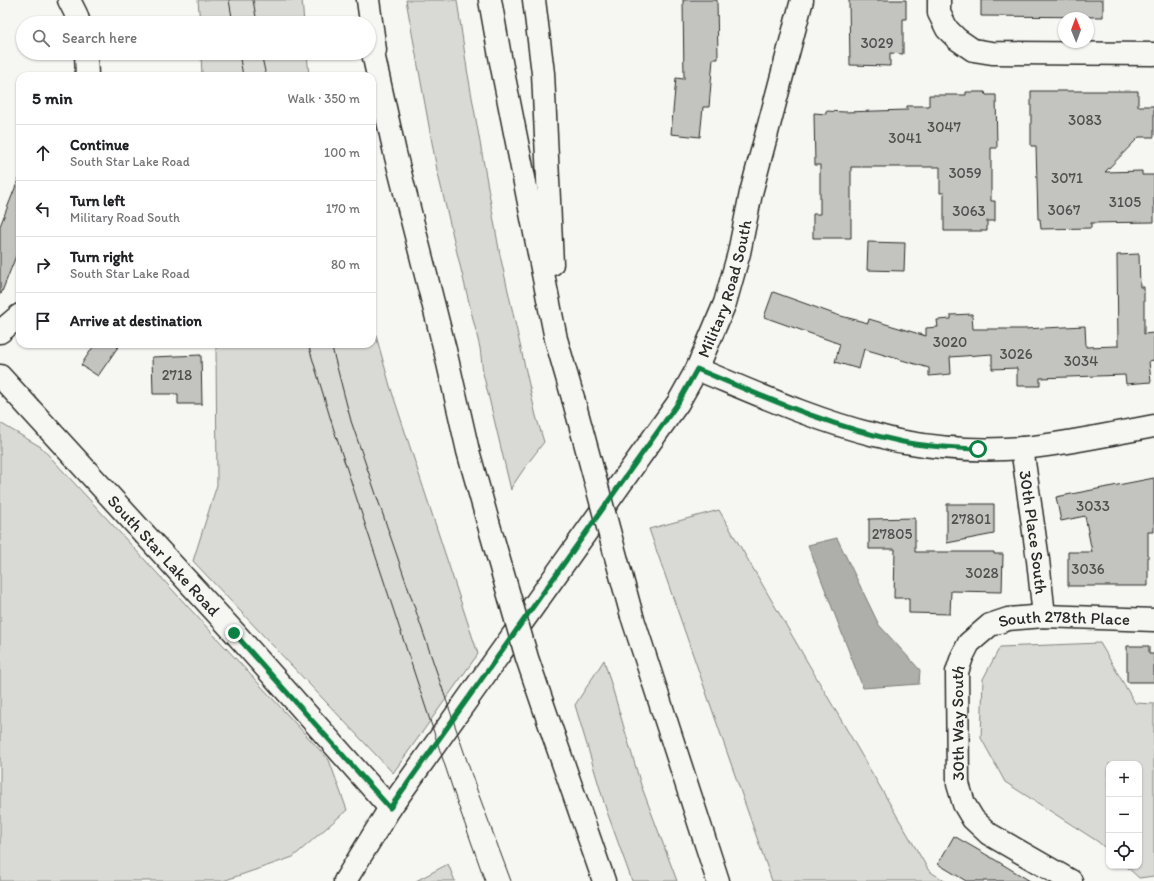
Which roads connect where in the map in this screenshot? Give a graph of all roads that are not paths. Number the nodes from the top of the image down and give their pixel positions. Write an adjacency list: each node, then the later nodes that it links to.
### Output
1 (69, 0): 8 (main road)
2 (360, 0): 9 (main road)
3 (368, 0): 10 (main road)
4 (490, 0): 19 (main road)
5 (534, 0): 19 (main road)
6 (802, 0): 20 (main road, Military Road South)
7 (939, 0): 11 (main road)
8 (77, 16)
9 (364, 16)
10 (370, 16)
11 (1154, 54)
12 (86, 60): 16 (main road)
13 (375, 60): 15 (main road)
14 (376, 60): 15 (main road)
15 (377, 69): 29 (main road, bridge)
16 (87, 72)
17 (16, 318): 18 (main road)
18 (0, 332)
19 (556, 339): 30 (main road, bridge)
20 (697, 369): 23 (main road); 27 (main road, Military Road South)
21 (0, 376): 27 (main road, South Star Lake Road)
22 (1154, 426): 23 (main road)
23 (1022, 448): 24 (main road, 30th Place South)
24 (1044, 616): 25 (main road, South 278th Place); 26 (main road, South 278th Place)
25 (1154, 620)
26 (979, 634): 31 (main road, 30th Way South)
27 (390, 808): 28 (main road, Military Road South)
28 (345, 881)
29 (604, 881)
30 (718, 881)
31 (1071, 881)

